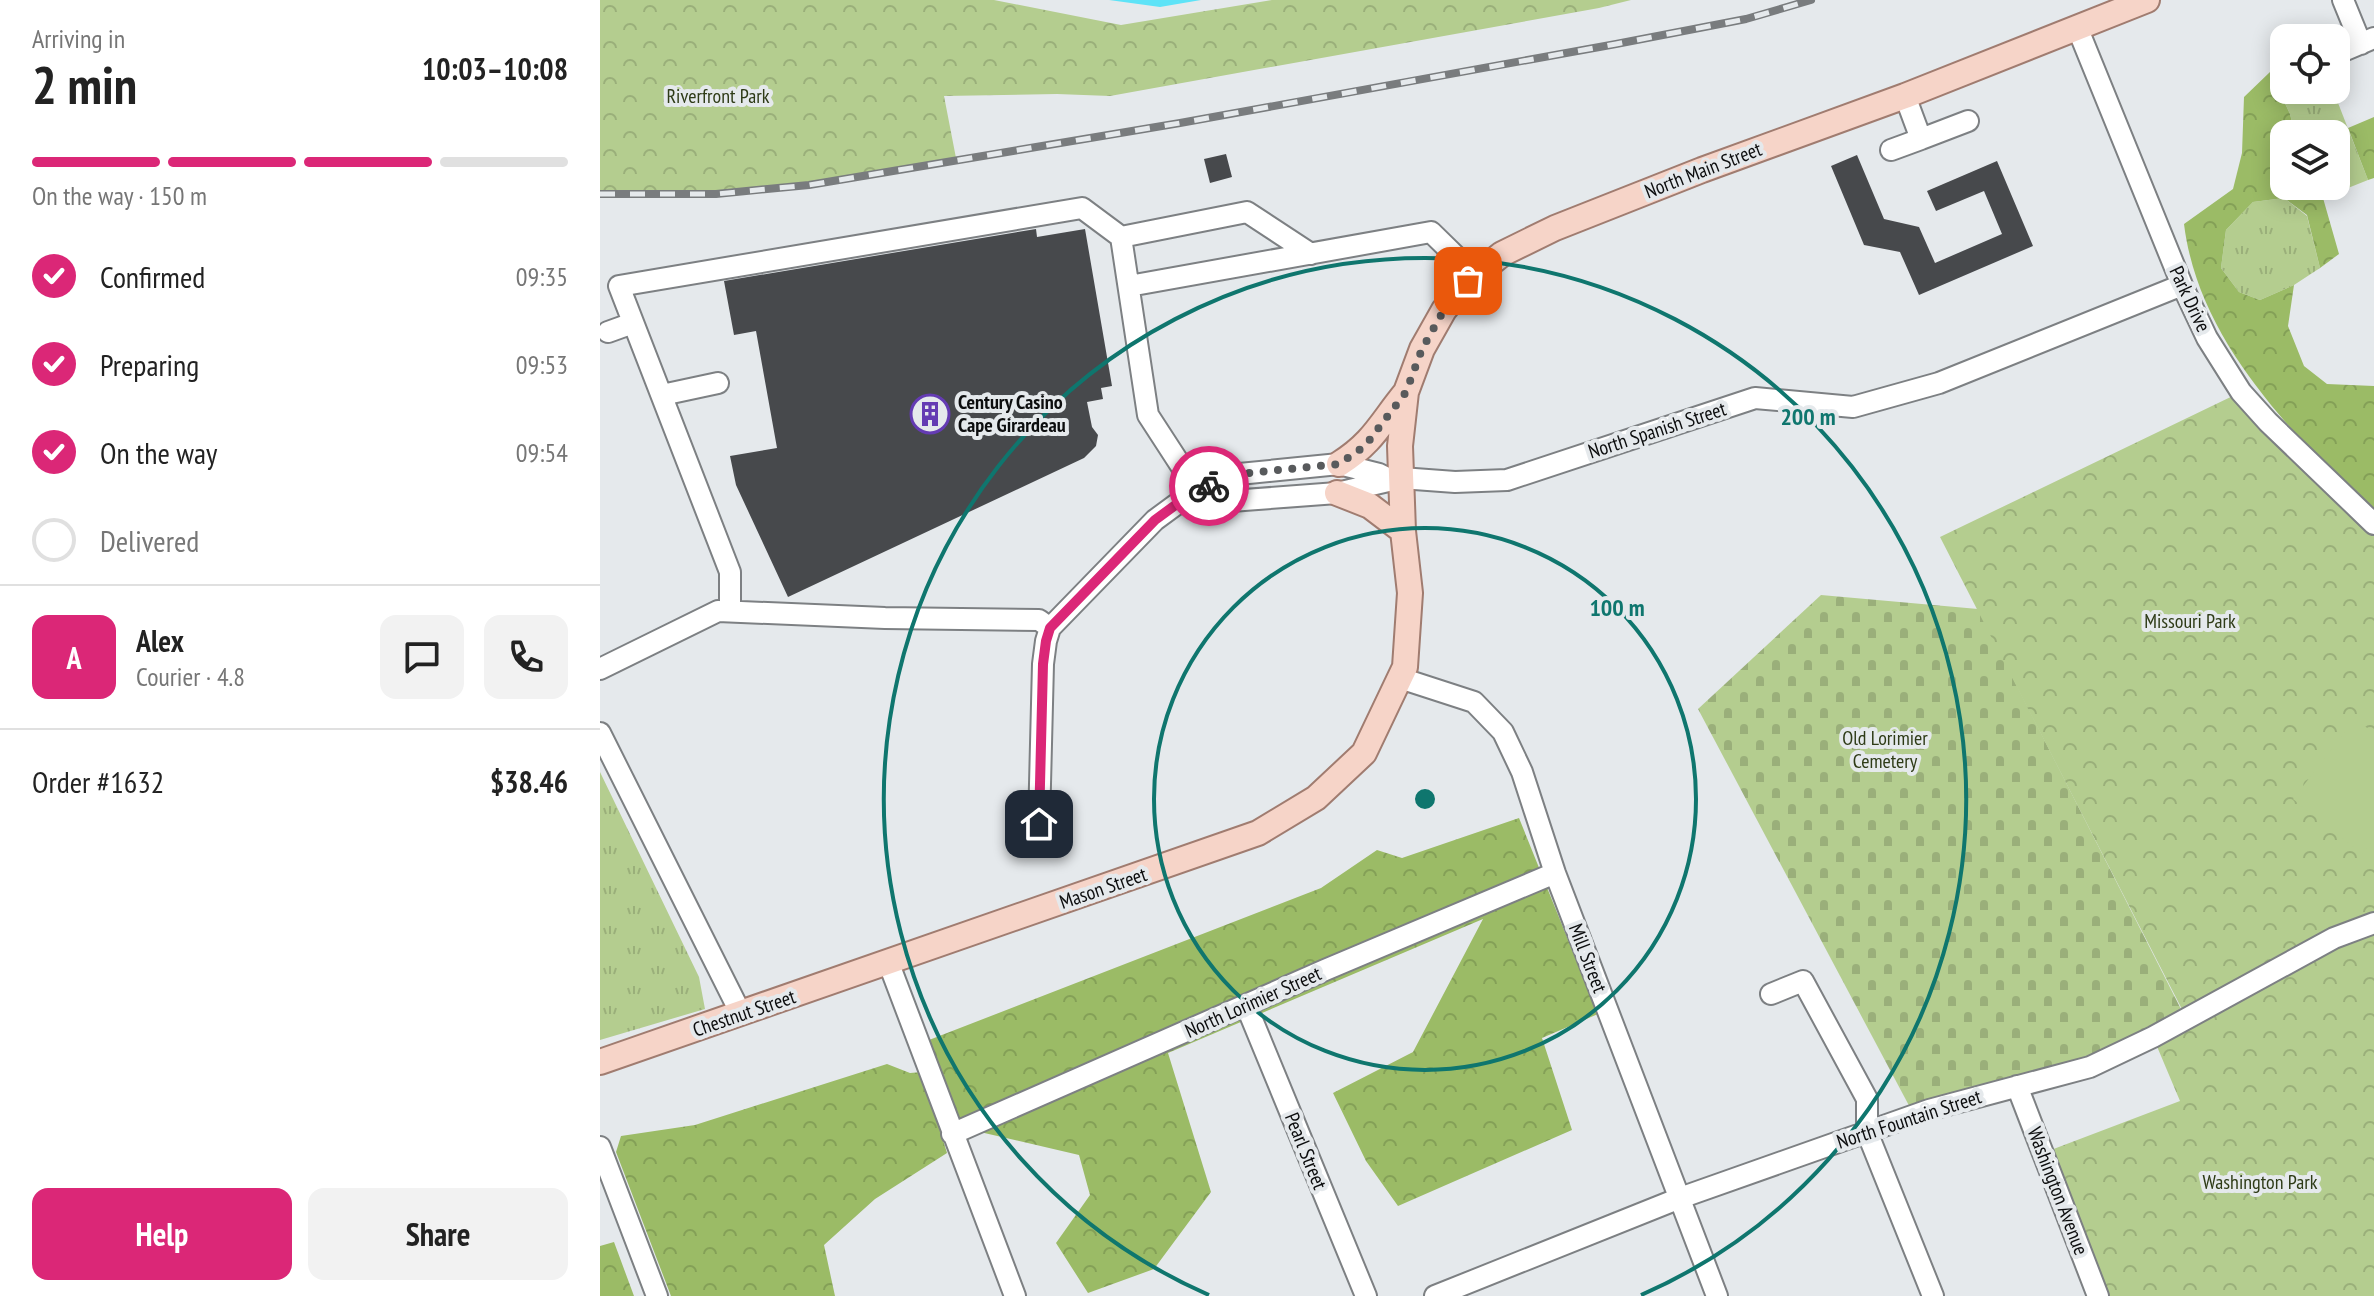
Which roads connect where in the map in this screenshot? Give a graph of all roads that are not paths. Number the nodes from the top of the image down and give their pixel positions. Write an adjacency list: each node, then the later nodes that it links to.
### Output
1 (2147, 0): 3 (main road, North Main Street)
2 (2343, 0): 4 (street)
3 (2077, 27): 5 (main road, North Main Street); 12 (street, Park Drive)
4 (2367, 41)
5 (1905, 96): 7 (street); 11 (main road, North Main Street)
6 (1968, 121): 7 (street)
7 (1921, 139): 8 (street)
8 (1891, 150)
9 (1121, 237): 10 (street); 13 (street); 14 (street)
10 (1311, 254): 11 (street); 13 (street)
11 (1475, 275): 17 (main road, North Main Street)
12 (2182, 285): 20 (street, North Spanish Street); 23 (street, Park Drive)
13 (1129, 286): 21 (street)
14 (633, 323): 15 (street); 18 (street)
15 (608, 332)
16 (718, 383): 18 (street)
17 (1406, 392): 19 (main road); 20 (main road, North Main Street)
18 (662, 395): 25 (street)
19 (1339, 464): 20 (street); 21 (street)
20 (1395, 478): 22 (street); 24 (main road, Mason Street)
21 (1198, 492): 22 (street); 26 (street)
22 (1337, 493): 24 (main road)
23 (2374, 524)
24 (1403, 531): 28 (main road, Mason Street)
25 (730, 611): 26 (street); 27 (street)
26 (1050, 628): 30 (street)
27 (600, 669)
28 (1400, 678): 31 (street, Mill Street); 33 (main road, Mason Street)
29 (600, 733): 36 (street)
30 (1039, 824)
31 (1555, 873): 35 (street, North Lorimier Street); 42 (street, Mill Street)
32 (2374, 923): 38 (street, North Fountain Street)
33 (889, 964): 36 (main road, Chestnut Street); 40 (street)
34 (1771, 994): 39 (street)
35 (1246, 1005): 40 (street, North Lorimier Street); 45 (street, Pearl Street)
36 (741, 1014): 37 (main road, Chestnut Street)
37 (600, 1062)
38 (2017, 1086): 39 (street, North Fountain Street); 49 (street, Washington Avenue)
39 (1867, 1132): 42 (street, North Fountain Street); 48 (street)
40 (952, 1134): 44 (street)
41 (600, 1147): 43 (street)
42 (1680, 1198): 46 (street, North Fountain Street); 47 (street, Mill Street)
43 (657, 1296)
44 (1015, 1296)
45 (1366, 1296)
46 (1435, 1296)
47 (1717, 1296)
48 (1933, 1296)
49 (2098, 1296)

